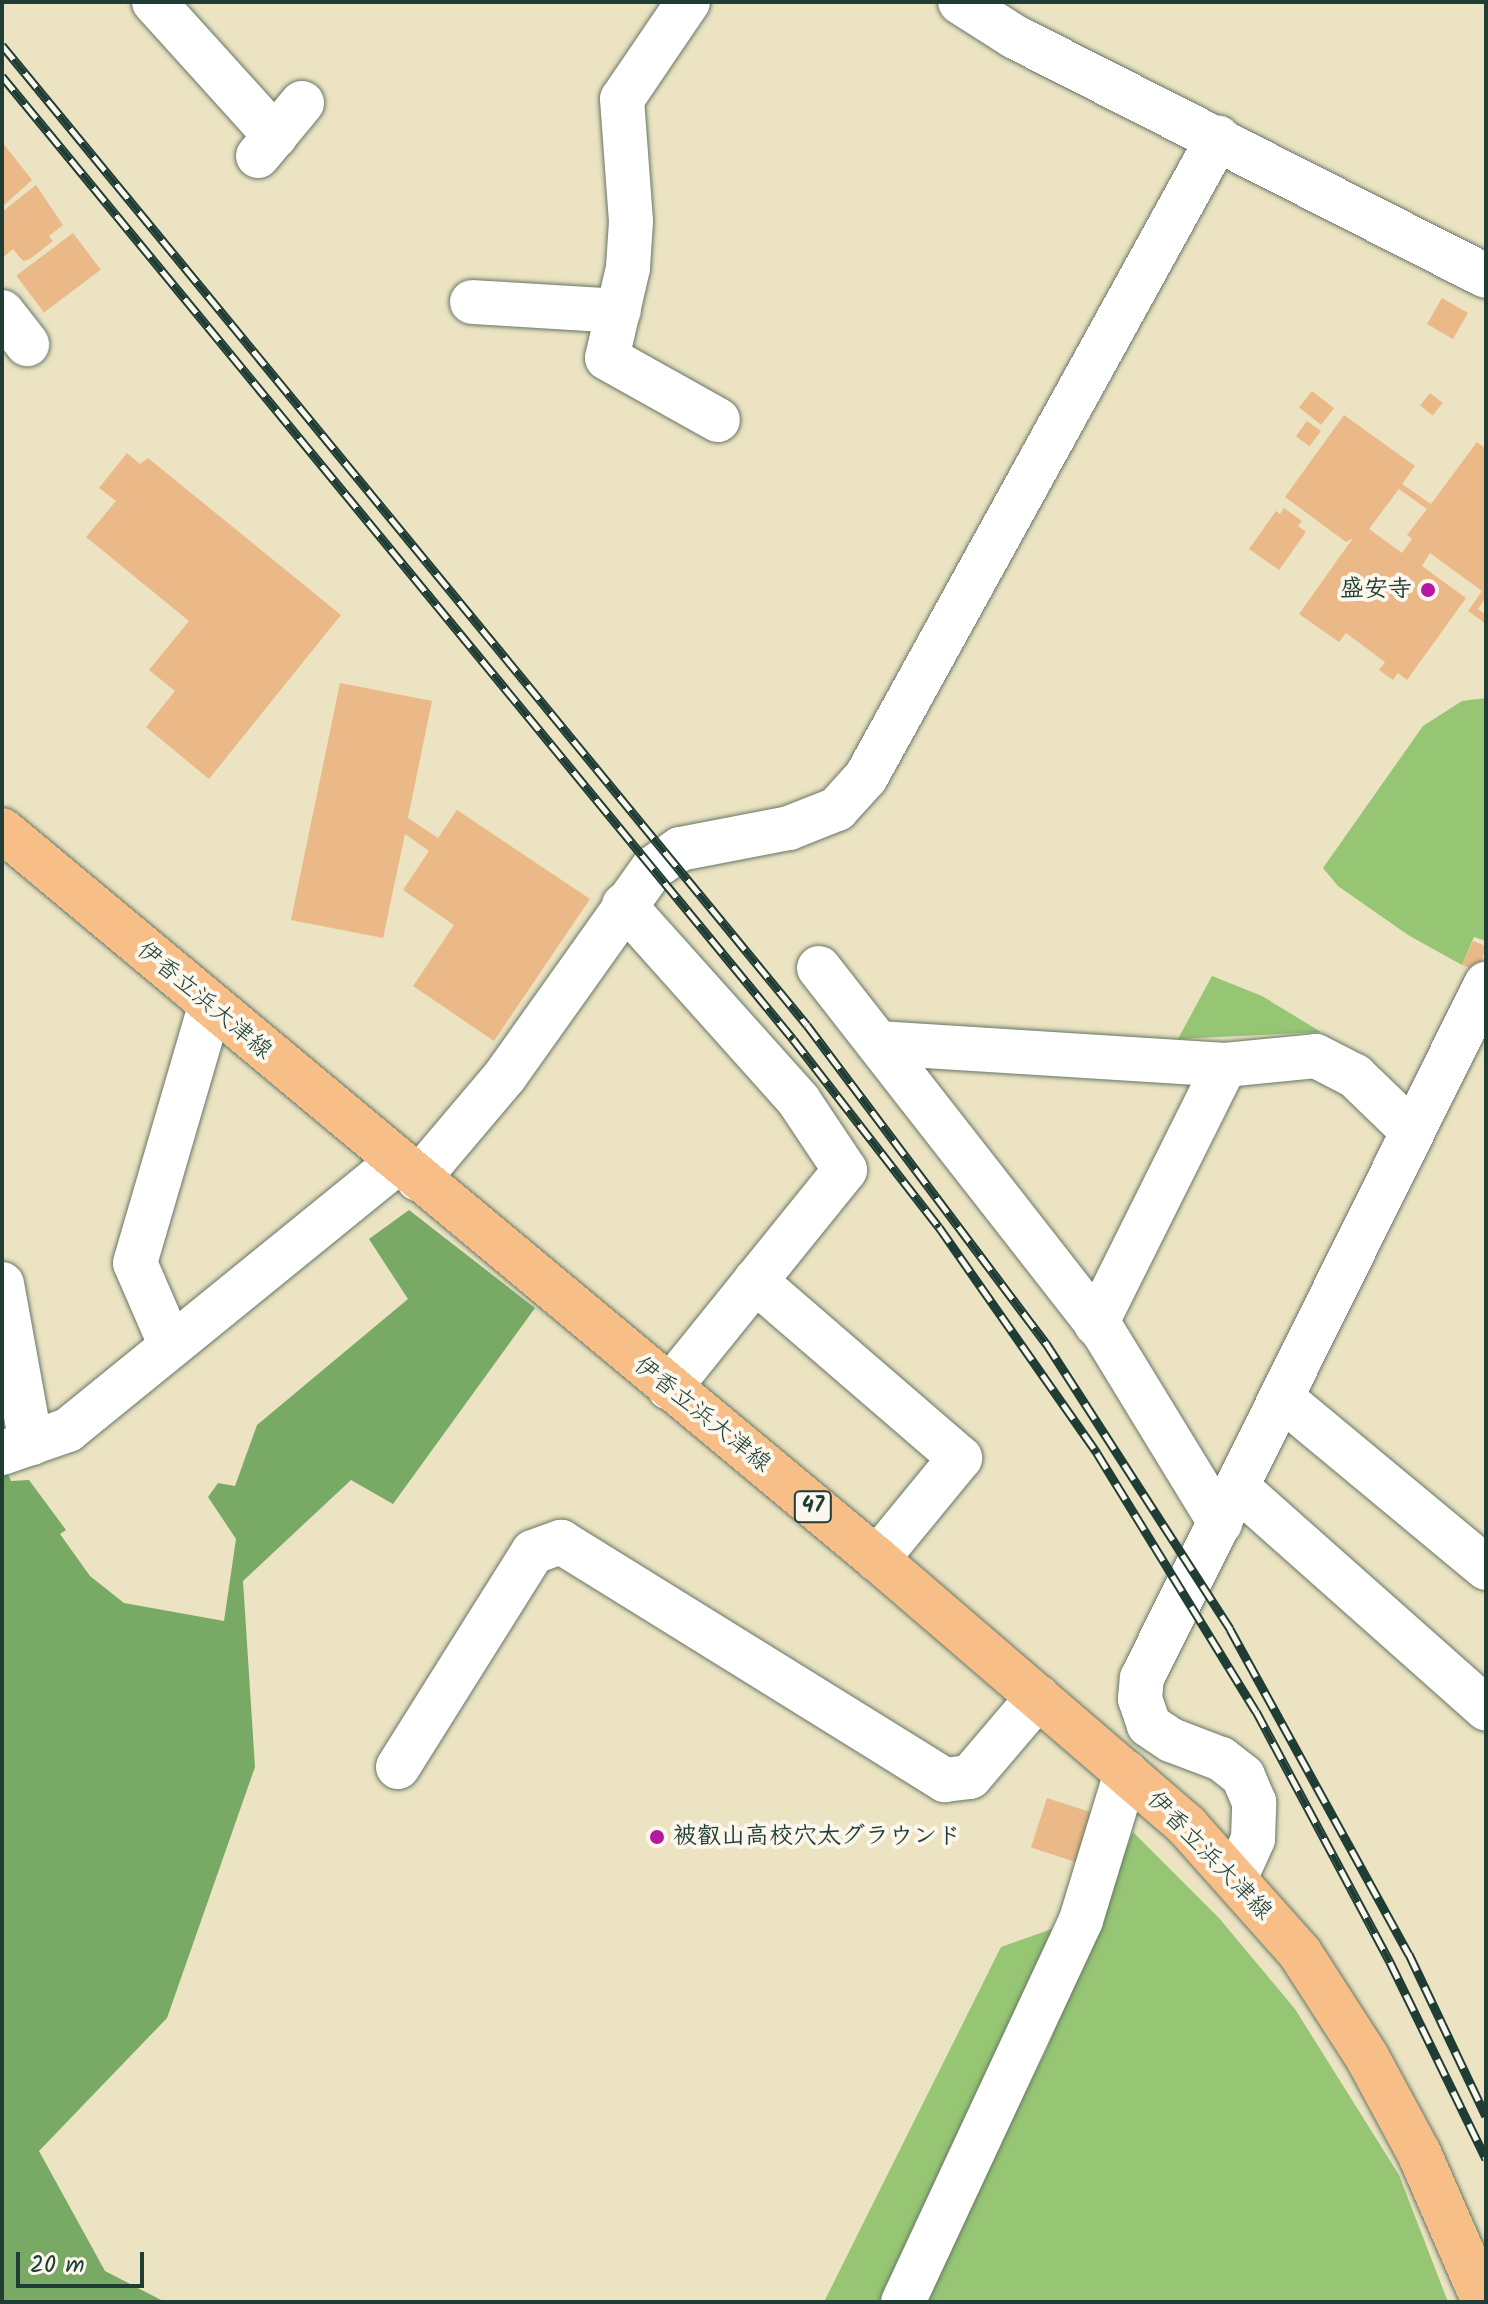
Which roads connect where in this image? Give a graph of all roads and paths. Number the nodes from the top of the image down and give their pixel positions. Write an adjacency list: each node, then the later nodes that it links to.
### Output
1 (688, 2): 8 (street)
2 (960, 2): 5 (street)
3 (177, 11): 4 (street)
4 (302, 103)
5 (1218, 138): 6 (street); 11 (street)
6 (1486, 276)
7 (472, 302): 8 (street)
8 (619, 311): 9 (street)
9 (718, 420)
10 (2, 830): 14 (main road, 伊香立浜大津線 / 47)
11 (624, 905): 18 (street); 19 (street)
12 (819, 968): 15 (street)
13 (1486, 984): 17 (street)
14 (210, 1007): 18 (main road, 伊香立浜大津線 / 47); 22 (street)
15 (878, 1043): 16 (street); 21 (street)
16 (1225, 1065): 17 (street); 21 (street)
17 (1412, 1131): 24 (street)
18 (407, 1171): 22 (street); 23 (main road, 伊香立浜大津線 / 47)
19 (755, 1281): 23 (street); 27 (street)
20 (2, 1284): 25 (street)
21 (1096, 1324): 26 (street)
22 (171, 1346): 25 (street)
23 (669, 1388): 27 (main road, 伊香立浜大津線 / 47)
24 (1284, 1400): 26 (street); 28 (street)
25 (16, 1448)
26 (1229, 1505): 30 (street); 33 (street)
27 (877, 1559): 29 (main road, 伊香立浜大津線 / 47)
28 (1486, 1568)
29 (1038, 1697): 31 (street); 32 (main road, 伊香立浜大津線 / 47)
30 (1486, 1708)
31 (398, 1767)
32 (1126, 1773): 33 (main road, 伊香立浜大津線 / 47); 34 (street)
33 (1235, 1879): 35 (main road, 伊香立浜大津線 / 47)
34 (903, 2302)
35 (1484, 2302)

